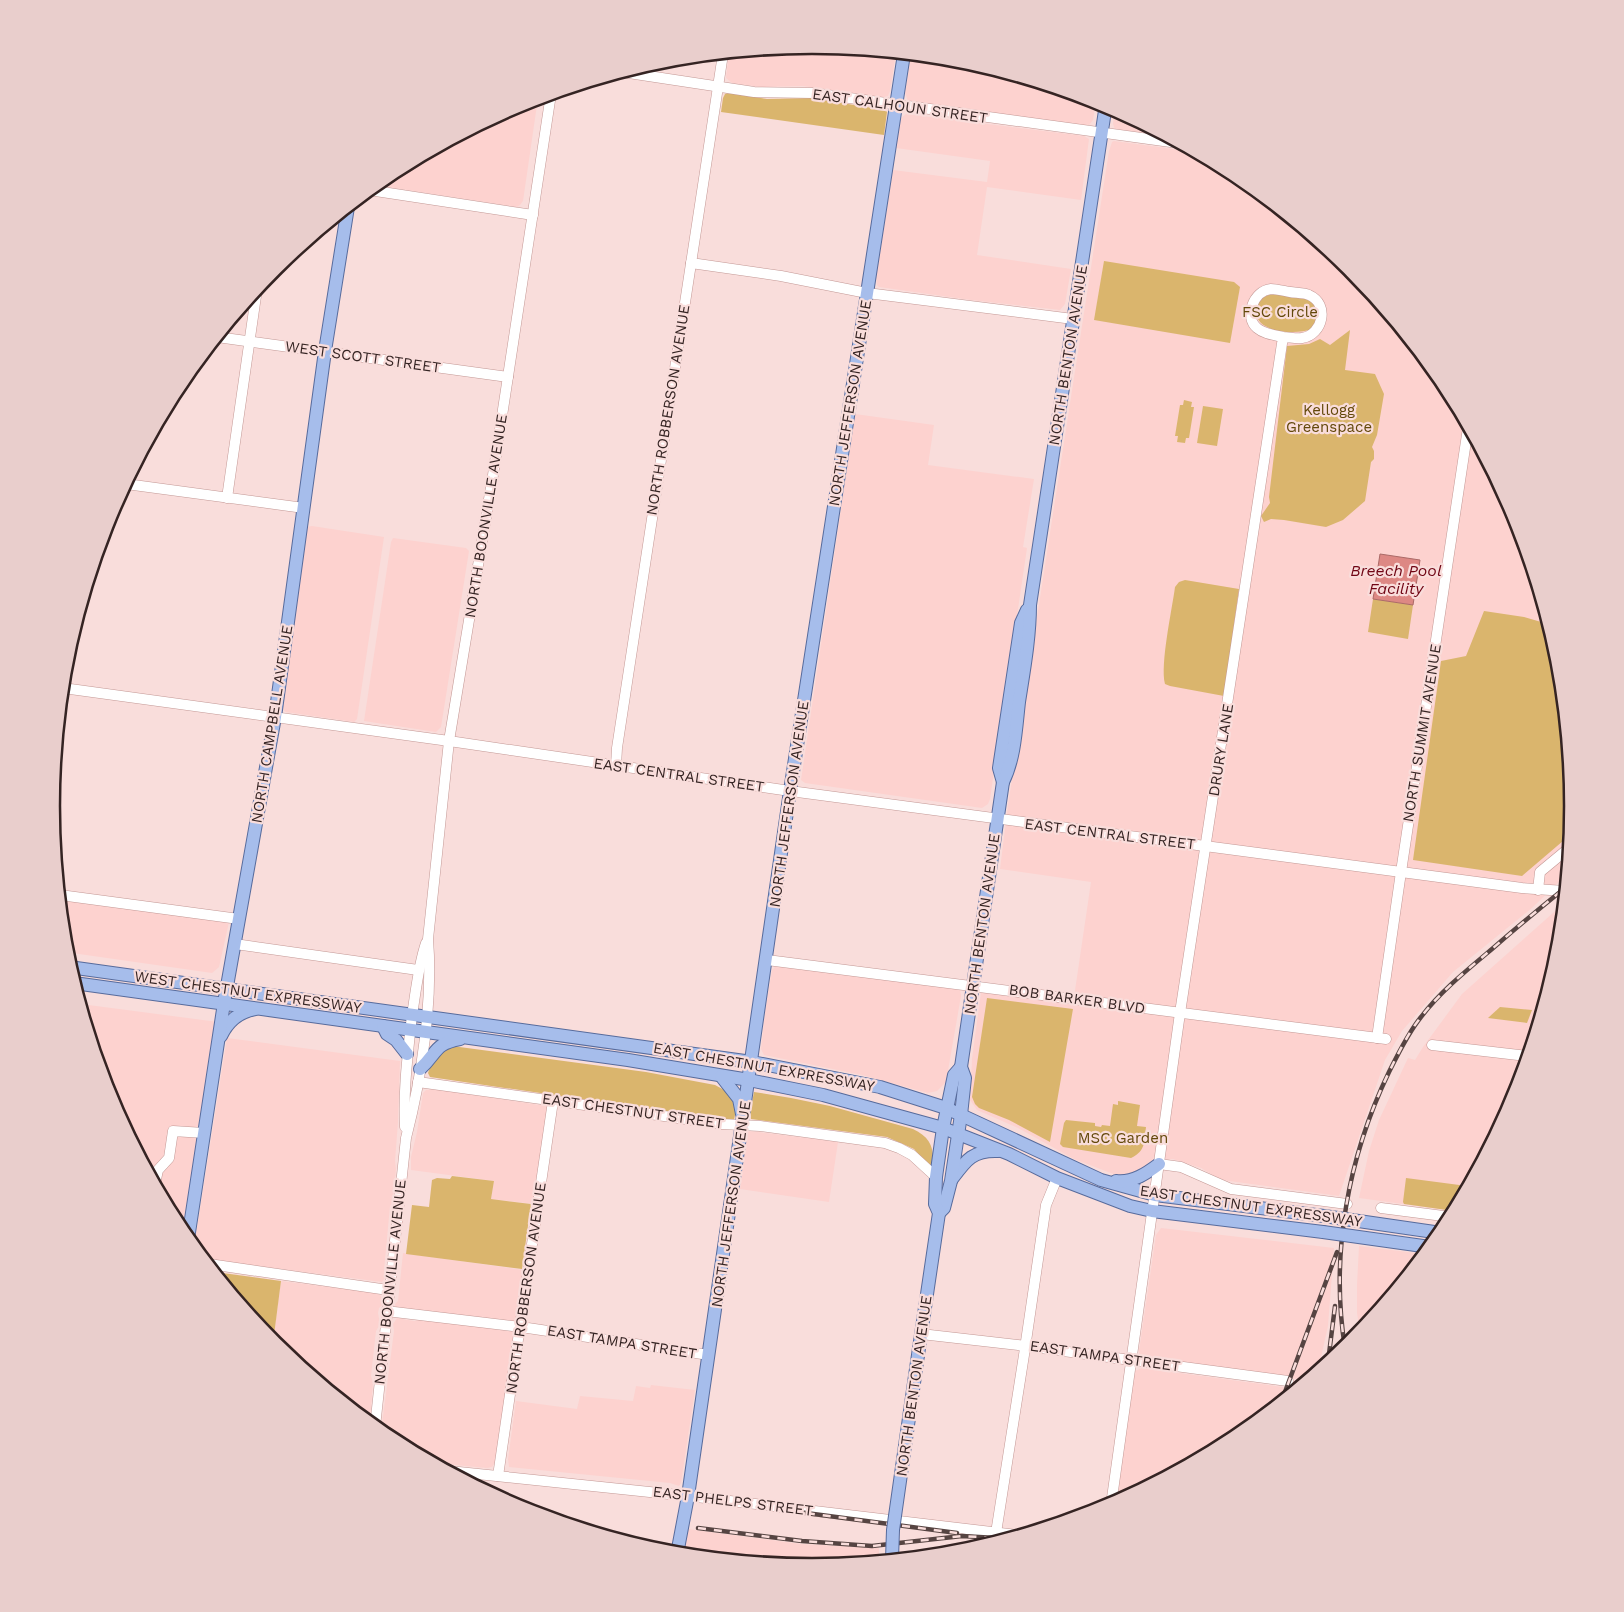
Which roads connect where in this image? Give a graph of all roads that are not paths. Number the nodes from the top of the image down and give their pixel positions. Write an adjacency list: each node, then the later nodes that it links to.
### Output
1 (722, 59): 4 (street, NORTH ROBBERSON AVENUE)
2 (903, 59): 6 (main road, NORTH JEFFERSON AVENUE)
3 (637, 74): 4 (street, EAST CALHOUN STREET)
4 (718, 87): 6 (street, EAST CALHOUN STREET); 13 (street, NORTH ROBBERSON AVENUE)
5 (551, 101): 12 (street, NORTH BOONVILLE AVENUE)
6 (896, 105): 8 (street, EAST CALHOUN STREET); 14 (main road, NORTH JEFFERSON AVENUE)
7 (1105, 113): 8 (main road, NORTH BENTON AVENUE)
8 (1102, 133): 9 (street, EAST CALHOUN STREET); 16 (main road, NORTH BENTON AVENUE)
9 (1163, 141)
10 (379, 192): 12 (street)
11 (347, 215): 20 (main road, NORTH CAMPBELL AVENUE)
12 (533, 215): 21 (street, NORTH BOONVILLE AVENUE)
13 (690, 263): 14 (street); 29 (street, NORTH ROBBERSON AVENUE)
14 (867, 293): 16 (street); 30 (main road, NORTH JEFFERSON AVENUE)
15 (254, 301): 19 (street)
16 (1073, 319): 31 (main road, NORTH BENTON AVENUE)
17 (1283, 337): 17 (street); 32 (street, DRURY LANE)
18 (223, 339): 19 (street, WEST SCOTT STREET)
19 (249, 341): 20 (street, WEST SCOTT STREET); 24 (street)
20 (325, 351): 21 (street, WEST SCOTT STREET); 25 (main road, NORTH CAMPBELL AVENUE)
21 (508, 377): 28 (street, NORTH BOONVILLE AVENUE)
22 (1467, 437): 34 (street, NORTH SUMMIT AVENUE)
23 (132, 485): 24 (street)
24 (227, 498): 25 (street)
25 (304, 508): 27 (main road, NORTH CAMPBELL AVENUE)
26 (69, 689): 27 (street, EAST CENTRAL STREET)
27 (275, 717): 28 (street, EAST CENTRAL STREET); 38 (main road, NORTH CAMPBELL AVENUE)
28 (449, 741): 29 (street, EAST CENTRAL STREET); 39 (street, NORTH BOONVILLE AVENUE)
29 (616, 766): 30 (street, EAST CENTRAL STREET)
30 (790, 791): 31 (street, EAST CENTRAL STREET); 41 (main road, NORTH JEFFERSON AVENUE)
31 (997, 819): 32 (street, EAST CENTRAL STREET); 45 (main road, NORTH BENTON AVENUE)
32 (1206, 846): 34 (street, EAST CENTRAL STREET); 49 (street, DRURY LANE)
33 (1563, 853): 35 (street)
34 (1401, 872): 35 (street, EAST CENTRAL STREET); 56 (street, NORTH SUMMIT AVENUE)
35 (1538, 890): 36 (street, EAST CENTRAL STREET)
36 (1559, 892)
37 (65, 896): 38 (street)
38 (239, 919): 40 (main road, NORTH CAMPBELL AVENUE)
39 (428, 939): 43 (street, NORTH BOONVILLE AVENUE); 51 (street, NORTH BOONVILLE AVENUE)
40 (235, 944): 43 (street); 46 (main road, NORTH CAMPBELL AVENUE)
41 (767, 960): 45 (street, BOB BARKER BLVD); 61 (main road, NORTH JEFFERSON AVENUE)
42 (77, 968): 46 (main road, WEST CHESTNUT EXPRESSWAY)
43 (418, 970): 50 (street, NORTH BOONVILLE AVENUE)
44 (81, 984): 47 (main road, WEST CHESTNUT EXPRESSWAY)
45 (974, 985): 49 (street, BOB BARKER BLVD); 62 (main road, NORTH BENTON AVENUE)
46 (227, 989): 47 (main road, NORTH CAMPBELL AVENUE); 50 (main road, WEST CHESTNUT EXPRESSWAY)
47 (224, 1003): 48 (main road, WEST CHESTNUT EXPRESSWAY); 57 (main road, NORTH CAMPBELL AVENUE)
48 (262, 1009): 52 (main road, WEST CHESTNUT EXPRESSWAY); 57 (main road)
49 (1180, 1013): 56 (street, BOB BARKER BLVD); 76 (street, DRURY LANE)
50 (412, 1014): 51 (main road, WEST CHESTNUT EXPRESSWAY); 53 (street, NORTH BOONVILLE AVENUE)
51 (426, 1016): 54 (street, NORTH BOONVILLE AVENUE); 61 (main road, EAST CHESTNUT EXPRESSWAY)
52 (383, 1026): 53 (main road, WEST CHESTNUT EXPRESSWAY); 59 (main road)
53 (410, 1030): 54 (main road, WEST CHESTNUT EXPRESSWAY); 59 (street, NORTH BOONVILLE AVENUE)
54 (424, 1032): 55 (main road, EAST CHESTNUT EXPRESSWAY); 63 (street, NORTH BOONVILLE AVENUE)
55 (466, 1037): 63 (main road); 64 (main road, EAST CHESTNUT EXPRESSWAY)
56 (1382, 1039)
57 (218, 1042): 72 (main road, NORTH CAMPBELL AVENUE)
58 (1432, 1044): 60 (street)
59 (407, 1054): 74 (street, NORTH BOONVILLE AVENUE)
60 (1521, 1055)
61 (752, 1062): 65 (main road, NORTH JEFFERSON AVENUE); 68 (main road, EAST CHESTNUT EXPRESSWAY)
62 (961, 1066): 68 (main road, NORTH BENTON AVENUE); 69 (main road, NORTH BENTON AVENUE)
63 (420, 1069): 66 (street, NORTH BOONVILLE AVENUE)
64 (721, 1076): 65 (main road, EAST CHESTNUT EXPRESSWAY); 70 (main road)
65 (749, 1080): 70 (main road, NORTH JEFFERSON AVENUE); 71 (main road, EAST CHESTNUT EXPRESSWAY)
66 (418, 1082): 67 (street, EAST CHESTNUT STREET); 74 (street, NORTH BOONVILLE AVENUE)
67 (553, 1101): 70 (street, EAST CHESTNUT STREET); 94 (street, NORTH ROBBERSON AVENUE)
68 (946, 1108): 69 (main road, EAST CHESTNUT EXPRESSWAY); 71 (main road, NORTH BENTON AVENUE)
69 (961, 1115): 73 (main road, NORTH BENTON AVENUE); 80 (main road, EAST CHESTNUT EXPRESSWAY)
70 (743, 1123): 78 (street, EAST CHESTNUT STREET); 97 (main road, NORTH JEFFERSON AVENUE)
71 (943, 1128): 73 (main road, EAST CHESTNUT EXPRESSWAY); 78 (main road, NORTH BENTON AVENUE)
72 (204, 1133): 77 (street); 88 (main road, NORTH CAMPBELL AVENUE)
73 (958, 1134): 75 (main road, EAST CHESTNUT EXPRESSWAY); 81 (main road, NORTH BENTON AVENUE)
74 (406, 1138): 92 (street, NORTH BOONVILLE AVENUE)
75 (1003, 1152): 79 (main road, EAST CHESTNUT EXPRESSWAY); 81 (main road)
76 (1159, 1164): 80 (main road); 82 (street, DRURY LANE); 83 (street)
77 (157, 1175)
78 (936, 1177): 86 (main road, NORTH BENTON AVENUE)
79 (1056, 1178): 85 (main road, EAST CHESTNUT EXPRESSWAY); 96 (street)
80 (1101, 1180): 82 (main road, EAST CHESTNUT EXPRESSWAY)
81 (951, 1181): 86 (main road, NORTH BENTON AVENUE)
82 (1154, 1194): 85 (street, DRURY LANE); 89 (main road, EAST CHESTNUT EXPRESSWAY, bridge)
83 (1347, 1204)
84 (1381, 1208): 87 (street)
85 (1152, 1212): 90 (main road, EAST CHESTNUT EXPRESSWAY, bridge); 98 (street, DRURY LANE)
86 (938, 1213): 95 (main road, NORTH BENTON AVENUE)
87 (1442, 1216)
88 (190, 1228)
89 (1432, 1232)
90 (1422, 1246)
91 (216, 1265): 92 (street)
92 (388, 1290): 93 (street, NORTH BOONVILLE AVENUE)
93 (386, 1310): 94 (street, EAST TAMPA STREET); 100 (street, NORTH BOONVILLE AVENUE)
94 (521, 1327): 97 (street, EAST TAMPA STREET); 102 (street, NORTH ROBBERSON AVENUE)
95 (921, 1334): 96 (street, EAST TAMPA STREET); 108 (main road, NORTH BENTON AVENUE, bridge)
96 (1026, 1346): 98 (street, EAST TAMPA STREET); 105 (street)
97 (709, 1355): 103 (main road, NORTH JEFFERSON AVENUE)
98 (1130, 1360): 99 (street, EAST TAMPA STREET); 104 (street, DRURY LANE)
99 (1288, 1381)
100 (375, 1418)
101 (464, 1473): 102 (street, EAST PHELPS STREET)
102 (498, 1476): 103 (street, EAST PHELPS STREET)
103 (688, 1496): 105 (street, EAST PHELPS STREET); 107 (main road, NORTH JEFFERSON AVENUE)
104 (1112, 1496)
105 (996, 1533): 106 (street, EAST PHELPS STREET)
106 (1004, 1534)
107 (678, 1546)
108 (892, 1554)

